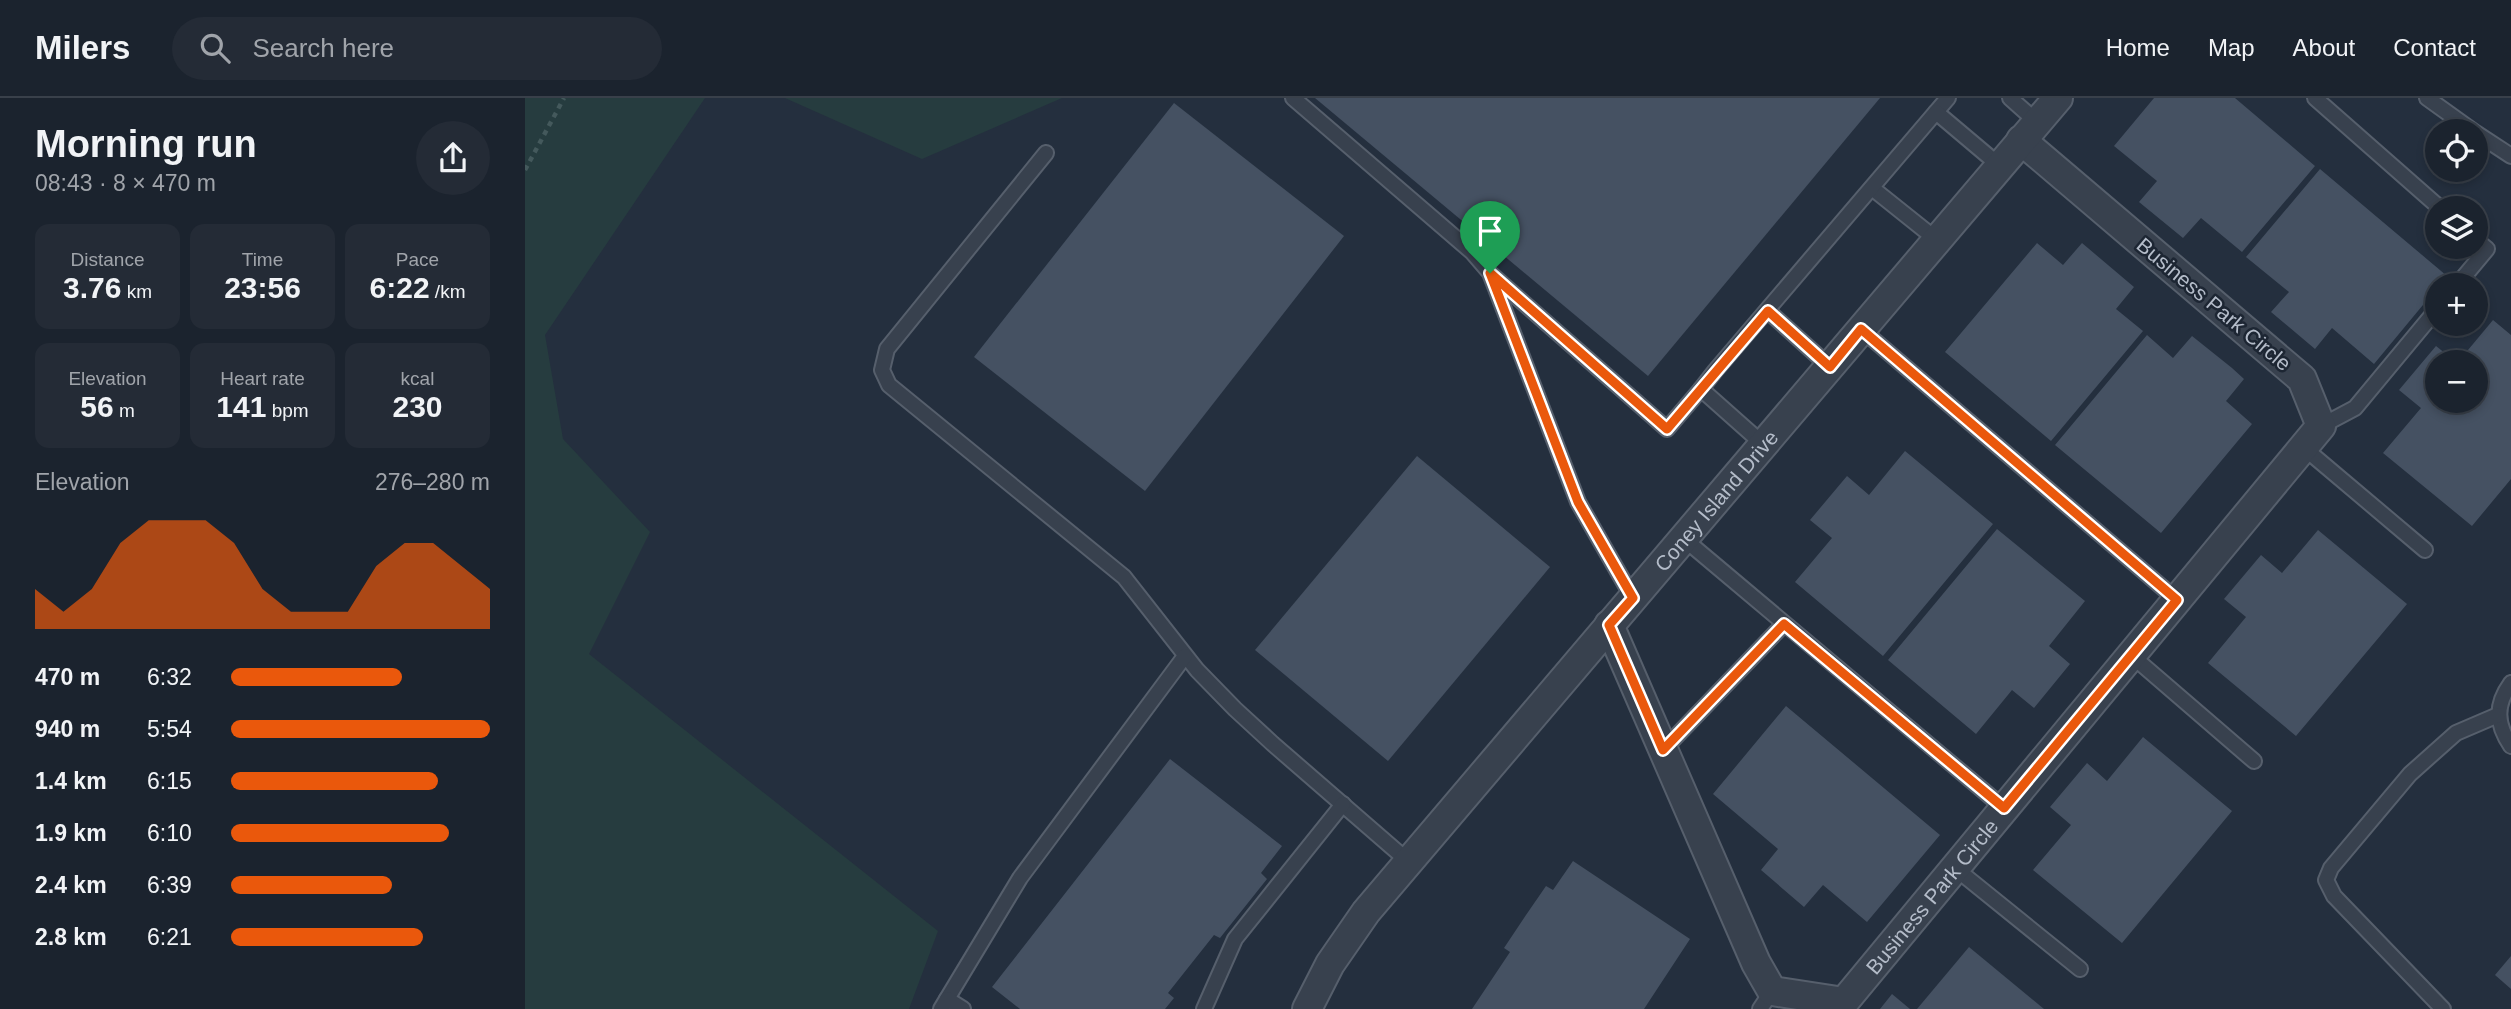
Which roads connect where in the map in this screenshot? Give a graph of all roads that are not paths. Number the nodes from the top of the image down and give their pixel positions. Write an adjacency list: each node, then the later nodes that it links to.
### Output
1 (1293, 98): 18 (lane)
2 (1948, 98): 7 (lane)
3 (2010, 98): 9 (lane)
4 (2058, 98): 9 (street, Coney Island Drive)
5 (2315, 98): 15 (lane)
6 (2427, 98): 8 (lane)
7 (1935, 112): 13 (lane); 14 (lane)
8 (2456, 119)
9 (2030, 132): 13 (street, Coney Island Drive); 25 (street, Business Park Circle)
10 (2488, 141): 12 (lane)
11 (1045, 153): 34 (lane)
12 (2511, 156)
13 (2000, 166): 16 (street, Coney Island Drive)
14 (1872, 188): 16 (lane); 20 (lane)
15 (2426, 196)
16 (1937, 240): 22 (street, Coney Island Drive)
17 (2479, 259): 19 (lane)
18 (1490, 273): 24 (lane); 29 (lane)
19 (2467, 273)
20 (1768, 311): 23 (lane); 24 (lane)
21 (2425, 324): 25 (lane)
22 (1861, 329): 23 (street, Coney Island Drive); 30 (lane)
23 (1830, 367): 26 (street, Coney Island Drive)
24 (1701, 388): 26 (lane)
25 (2312, 437): 28 (lane); 30 (street, Business Park Circle)
26 (1764, 445): 27 (street, Coney Island Drive)
27 (1683, 538): 29 (street, Coney Island Drive); 31 (lane)
28 (2425, 550)
29 (1633, 598): 32 (street, Coney Island Drive)
30 (2177, 600): 33 (street, Business Park Circle)
31 (1784, 624): 38 (lane); 41 (lane)
32 (1609, 625): 38 (street, Business Park Circle); 42 (street, Coney Island Drive)
33 (2131, 655): 39 (lane); 41 (street, Business Park Circle)
34 (1185, 656): 40 (lane); 46 (lane)
35 (2511, 683): 36 (lane)
36 (2498, 715): 37 (lane); 50 (lane)
37 (2511, 746)
38 (1663, 750): 45 (street, Business Park Circle)
39 (2254, 761)
40 (1343, 804): 42 (lane); 48 (lane)
41 (2004, 808): 43 (street, Business Park Circle)
42 (1409, 862): 49 (street, Coney Island Drive)
43 (1955, 868): 44 (lane); 45 (street, Business Park Circle)
44 (2080, 970)
45 (1766, 1003)
46 (944, 1004): 47 (lane)
47 (963, 1009)
48 (1204, 1009)
49 (1307, 1009)
50 (2443, 1009)

